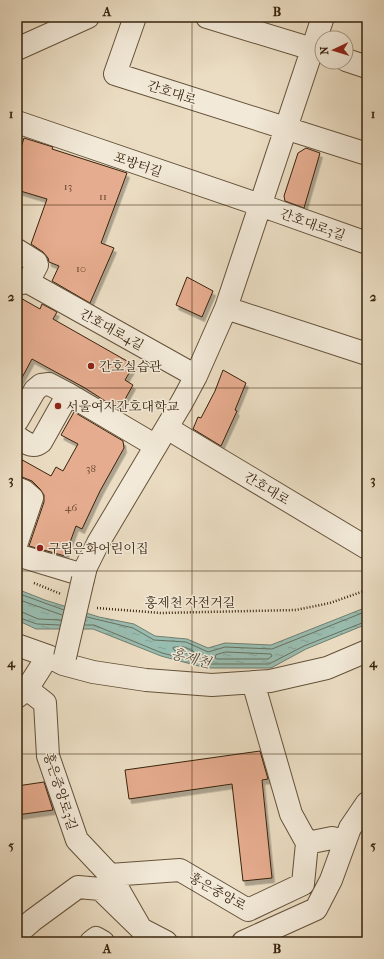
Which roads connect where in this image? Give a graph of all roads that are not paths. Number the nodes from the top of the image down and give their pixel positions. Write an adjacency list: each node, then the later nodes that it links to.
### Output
1 (88, 17): 6 (street)
2 (135, 17): 12 (street, 간호대로)
3 (207, 17): 7 (street)
4 (323, 17): 5 (street)
5 (321, 30)
6 (17, 49)
7 (314, 49)
8 (314, 57): 12 (street)
9 (354, 63): 10 (street)
10 (367, 67)
11 (17, 122): 14 (street, 포방터길)
12 (285, 128): 13 (street, 간호대로); 14 (street)
13 (367, 154)
14 (260, 205): 15 (street, 간호대로3길); 18 (street)
15 (367, 243)
16 (17, 250): 17 (street, 간호대로4길)
17 (23, 283): 20 (street, 간호대로4길)
18 (226, 308): 19 (street); 20 (street)
19 (367, 354)
20 (196, 376): 23 (street)
21 (68, 394): 22 (street); 22 (street, 간호대로); 23 (street, 간호대로)
22 (17, 434)
23 (162, 437): 26 (street, 간호대로); 28 (street)
24 (17, 488): 25 (street)
25 (17, 542)
26 (367, 548)
27 (17, 555): 28 (street)
28 (83, 577): 31 (street, bridge)
29 (17, 645): 31 (street)
30 (367, 651): 32 (street)
31 (59, 659): 32 (street); 33 (street, 홍은중앙로3길)
32 (253, 682): 36 (street)
33 (22, 693): 37 (street, 홍은중앙로3길)
34 (367, 803): 35 (street)
35 (345, 841): 36 (street); 43 (street)
36 (307, 843): 37 (street, 홍은중앙로)
37 (110, 875): 38 (street, 홍은중앙로3길)
38 (141, 929): 39 (street); 42 (street)
39 (17, 934)
40 (91, 942): 41 (street)
41 (103, 942)
42 (166, 942)
43 (243, 942)

